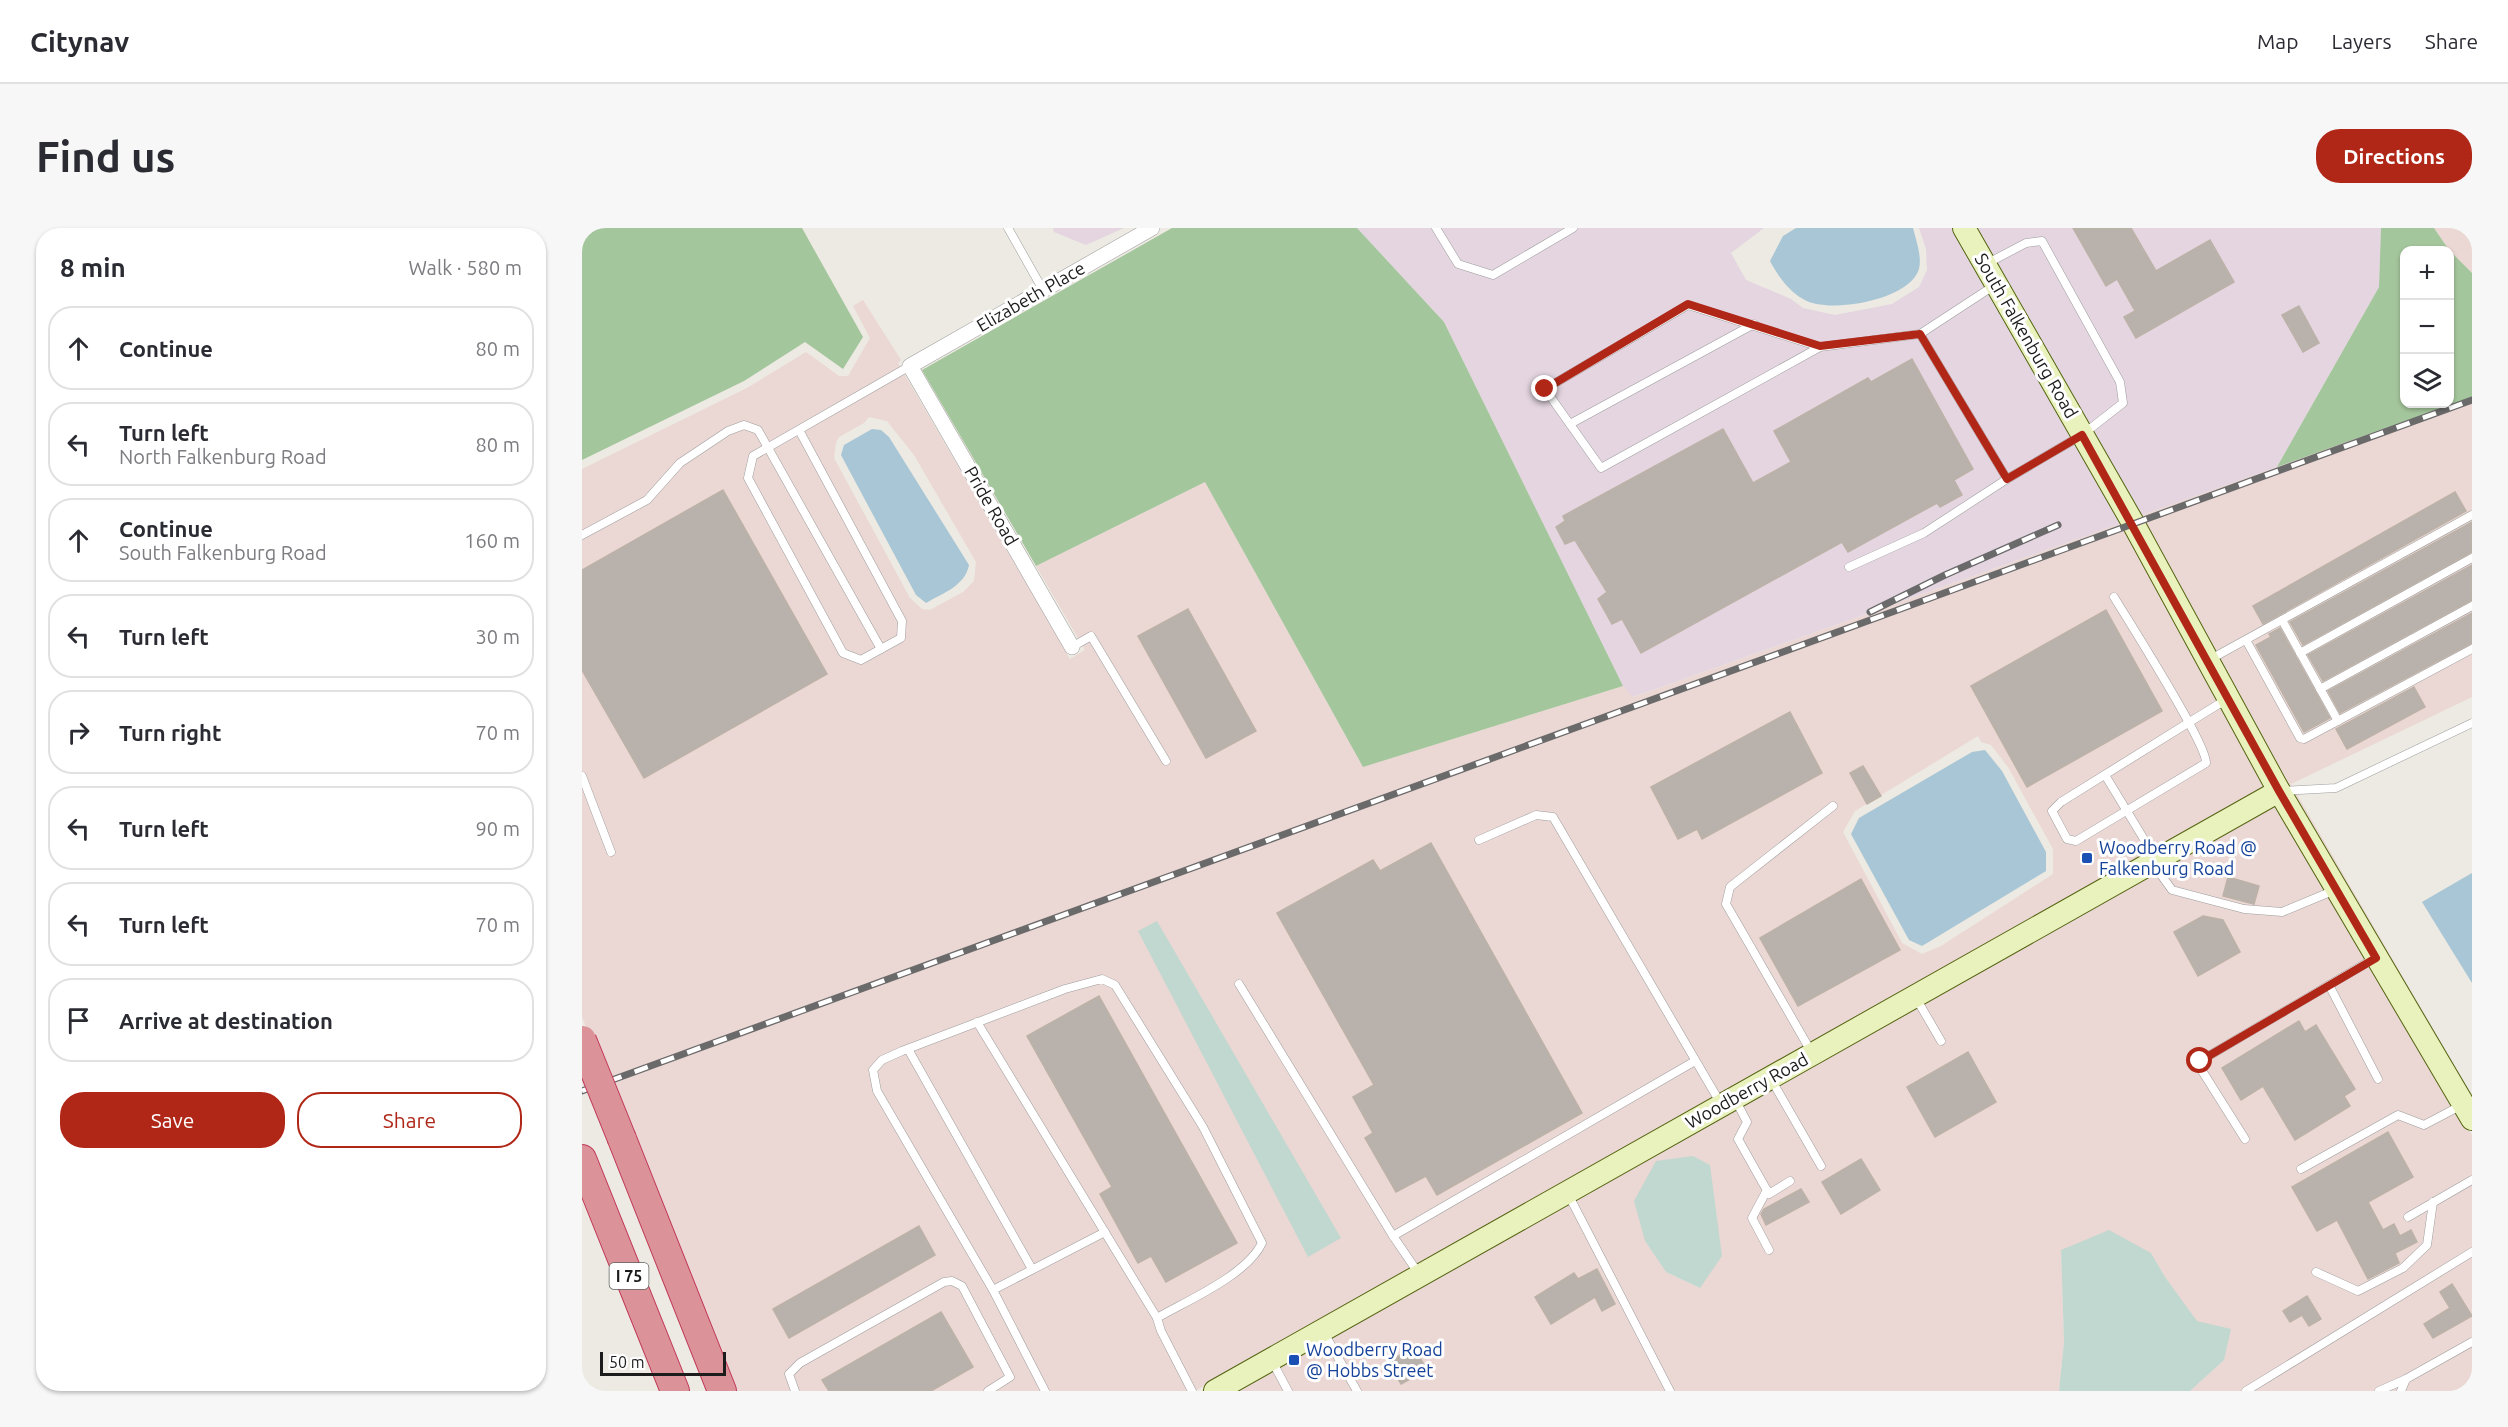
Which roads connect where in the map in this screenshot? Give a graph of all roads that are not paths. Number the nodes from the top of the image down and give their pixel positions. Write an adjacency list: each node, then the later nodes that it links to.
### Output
1 (1008, 228): 7 (lane)
2 (1152, 228): 7 (street, Elizabeth Place)
3 (1436, 228): 4 (lane)
4 (1573, 228)
5 (1964, 228): 6 (street, South Falkenburg Road)
6 (1991, 274): 9 (lane); 14 (street, South Falkenburg Road); 14 (lane)
7 (1043, 290): 11 (street, Elizabeth Place)
8 (1754, 324): 10 (lane); 12 (lane); 12 (lane)
9 (1920, 334): 10 (lane); 16 (lane)
10 (1820, 346): 12 (lane)
11 (910, 366): 13 (lane); 25 (street, Pride Road)
12 (1570, 424)
13 (799, 430): 15 (lane); 26 (lane)
14 (2082, 435): 16 (lane); 29 (street, South Falkenburg Road)
15 (769, 447): 18 (lane); 26 (lane); 26 (lane)
16 (2007, 479): 20 (lane)
17 (2472, 515): 23 (lane)
18 (582, 535)
19 (2472, 558): 28 (lane)
20 (1849, 567)
21 (2114, 597): 33 (lane)
22 (2472, 606): 30 (lane)
23 (2282, 620): 24 (lane); 28 (lane)
24 (2246, 640): 29 (lane); 32 (lane)
25 (1072, 646): 35 (lane)
26 (881, 649)
27 (2472, 649): 32 (lane)
28 (2300, 653): 30 (lane)
29 (2207, 661): 31 (street, South Falkenburg Road)
30 (2320, 689): 32 (lane)
31 (2228, 699): 33 (lane); 38 (street, South Falkenburg Road)
32 (2338, 721)
33 (2188, 723): 36 (lane); 40 (lane)
34 (2472, 723): 38 (lane)
35 (1166, 761)
36 (2105, 775): 40 (lane); 40 (lane)
37 (582, 776): 42 (lane)
38 (2279, 791): 43 (street, Woodberry Road); 44 (street, South Falkenburg Road)
39 (1833, 806): 53 (lane)
40 (2127, 811): 43 (lane)
41 (1479, 840): 54 (lane)
42 (611, 852)
43 (2155, 861): 44 (lane); 48 (street, Woodberry Road)
44 (2336, 889): 45 (street, South Falkenburg Road)
45 (2376, 958): 47 (lane); 58 (street, South Falkenburg Road)
46 (1239, 984): 70 (lane)
47 (2329, 985): 56 (lane); 59 (lane)
48 (1915, 996): 51 (lane); 53 (street, Woodberry Road)
49 (977, 1022): 52 (lane); 69 (lane); 77 (lane)
50 (582, 1040): 83 (highway, bridge)
51 (1941, 1041)
52 (908, 1049): 73 (lane); 76 (lane)
53 (1813, 1054): 55 (street, Woodberry Road)
54 (1695, 1060): 57 (lane); 70 (lane)
55 (1770, 1078): 57 (street, Woodberry Road); 61 (lane)
56 (2378, 1079)
57 (1728, 1102): 65 (lane); 66 (street, Woodberry Road)
58 (2468, 1111): 62 (lane)
59 (2245, 1139)
60 (583, 1160): 82 (highway, I 75)
61 (1821, 1166)
62 (2301, 1168)
63 (2472, 1180): 67 (lane)
64 (1790, 1181): 65 (lane)
65 (1767, 1190): 71 (lane)
66 (1567, 1192): 75 (street, Woodberry Road); 91 (lane)
67 (2433, 1202): 68 (lane); 74 (lane)
68 (2408, 1217)
69 (1105, 1232): 73 (lane); 77 (lane)
70 (1393, 1236): 75 (lane)
71 (1769, 1250)
72 (2472, 1252): 92 (lane)
73 (1032, 1269): 76 (lane)
74 (2316, 1272)
75 (1420, 1275): 78 (street, Woodberry Road)
76 (993, 1290): 86 (lane)
77 (1158, 1318): 87 (lane)
78 (1323, 1330): 80 (street, Woodberry Road); 90 (lane)
79 (2472, 1342): 81 (lane)
80 (1271, 1359): 88 (street, Woodberry Road); 89 (lane)
81 (2406, 1379): 93 (lane); 94 (lane)
82 (675, 1391)
83 (723, 1391)
84 (795, 1391): 85 (lane)
85 (988, 1391)
86 (1045, 1391)
87 (1192, 1391)
88 (1215, 1391)
89 (1288, 1391)
90 (1357, 1391)
91 (1670, 1391)
92 (2246, 1391)
93 (2379, 1391)
94 (2401, 1391)

